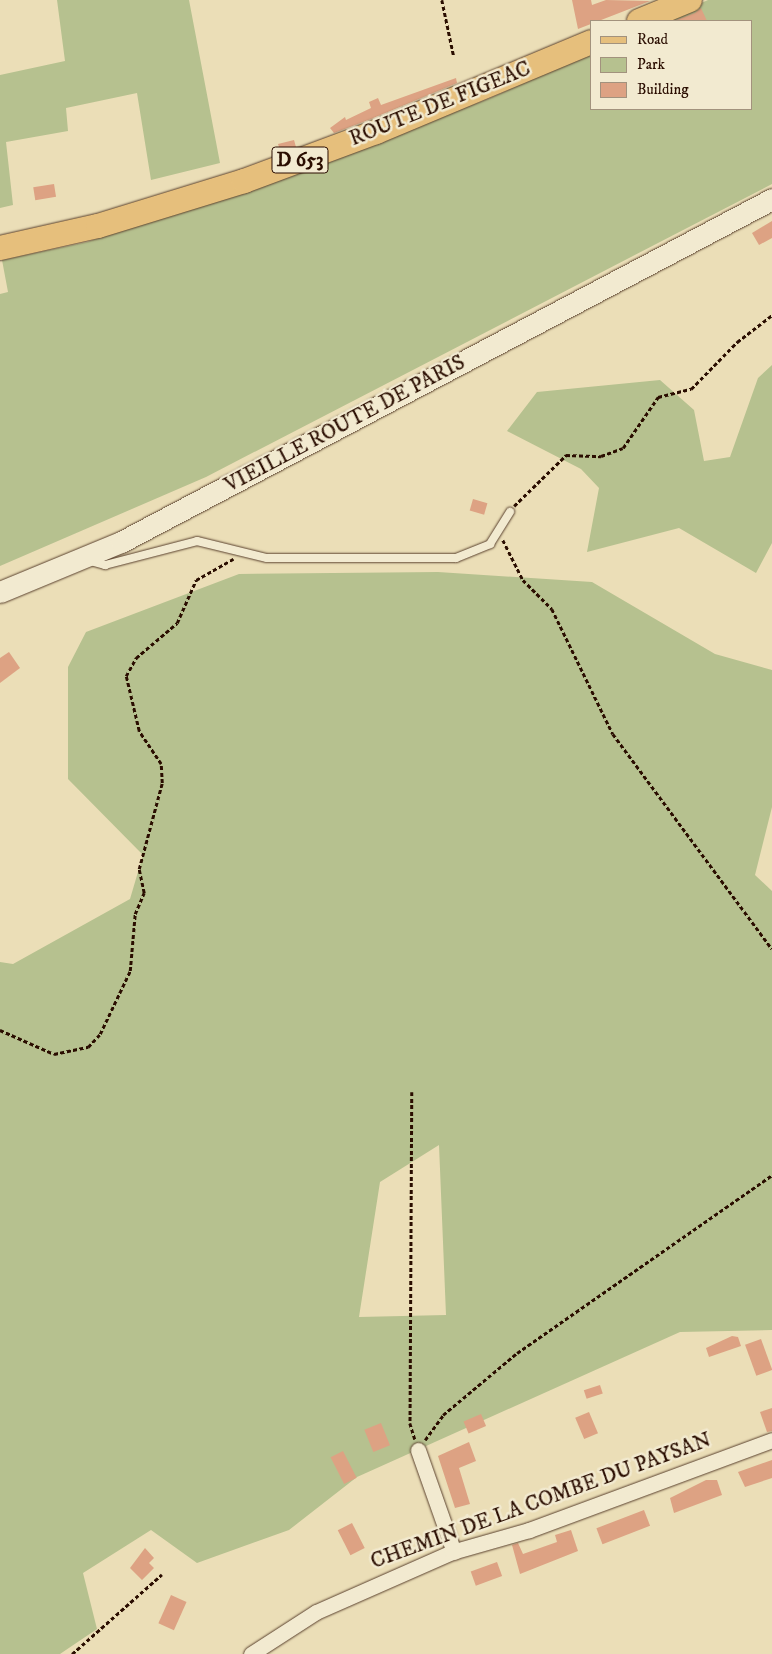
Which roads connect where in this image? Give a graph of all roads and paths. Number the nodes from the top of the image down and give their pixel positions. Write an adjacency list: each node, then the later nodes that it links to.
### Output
1 (442, 0): 5 (path)
2 (690, 0): 3 (main road)
3 (642, 20)
4 (590, 42): 7 (main road, ROUTE DE FIGEAC / D 653)
5 (454, 57)
6 (772, 199): 12 (street, VIEILLE ROUTE DE PARIS)
7 (0, 248)
8 (772, 315): 9 (path)
9 (510, 512): 10 (lane)
10 (497, 534): 11 (lane); 14 (path)
11 (242, 554): 12 (lane); 15 (path)
12 (83, 559): 13 (street, VIEILLE ROUTE DE PARIS)
13 (0, 592)
14 (772, 948)
15 (0, 1030)
16 (412, 1092): 19 (path)
17 (772, 1175): 19 (path)
18 (772, 1440): 20 (street, CHEMIN DE LA COMBE DU PAYSAN)
19 (418, 1450): 20 (street)
20 (454, 1552): 23 (street, CHEMIN DE LA COMBE DU PAYSAN)
21 (162, 1574): 22 (path)
22 (72, 1654)
23 (251, 1654)

